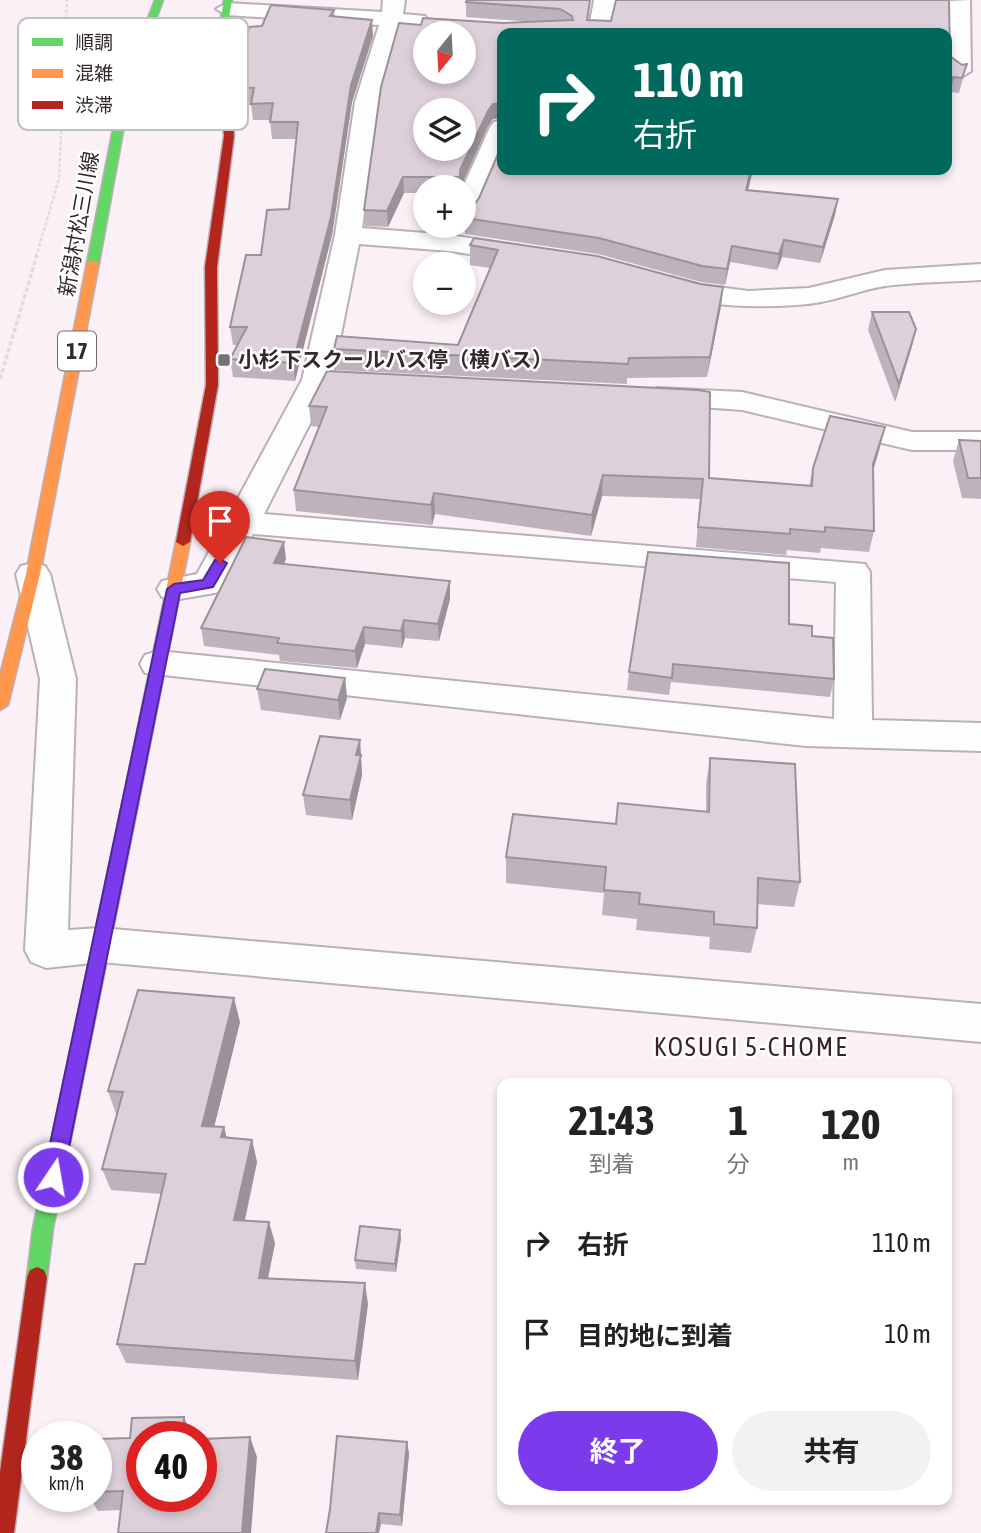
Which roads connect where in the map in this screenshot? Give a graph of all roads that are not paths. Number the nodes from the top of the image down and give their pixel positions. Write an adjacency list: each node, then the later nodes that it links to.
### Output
1 (159, 0): 6 (street, 新潟村松三川線 / 17)
2 (605, 0): 8 (street)
3 (963, 1): 9 (street)
4 (227, 5): 5 (street)
5 (393, 10): 7 (street); 15 (street)
6 (152, 18)
7 (428, 21)
8 (600, 28)
9 (962, 71)
10 (117, 130): 23 (street, 新潟村松三川線 / 17)
11 (229, 130): 24 (street)
12 (497, 138): 13 (street)
13 (476, 186)
14 (413, 235): 15 (street)
15 (348, 236): 22 (street)
16 (466, 238): 17 (street)
17 (544, 257)
18 (981, 272): 19 (street)
19 (648, 279)
20 (633, 395): 21 (street)
21 (981, 440)
22 (243, 523): 24 (street); 27 (street)
23 (33, 574): 26 (street, 新潟村松三川線 / 17); 29 (street)
24 (174, 589): 25 (street)
25 (158, 664): 27 (street); 29 (street)
26 (0, 705)
27 (853, 733): 28 (street)
28 (981, 737)
29 (101, 945): 30 (street); 31 (street)
30 (981, 1023)
31 (3, 1533)

